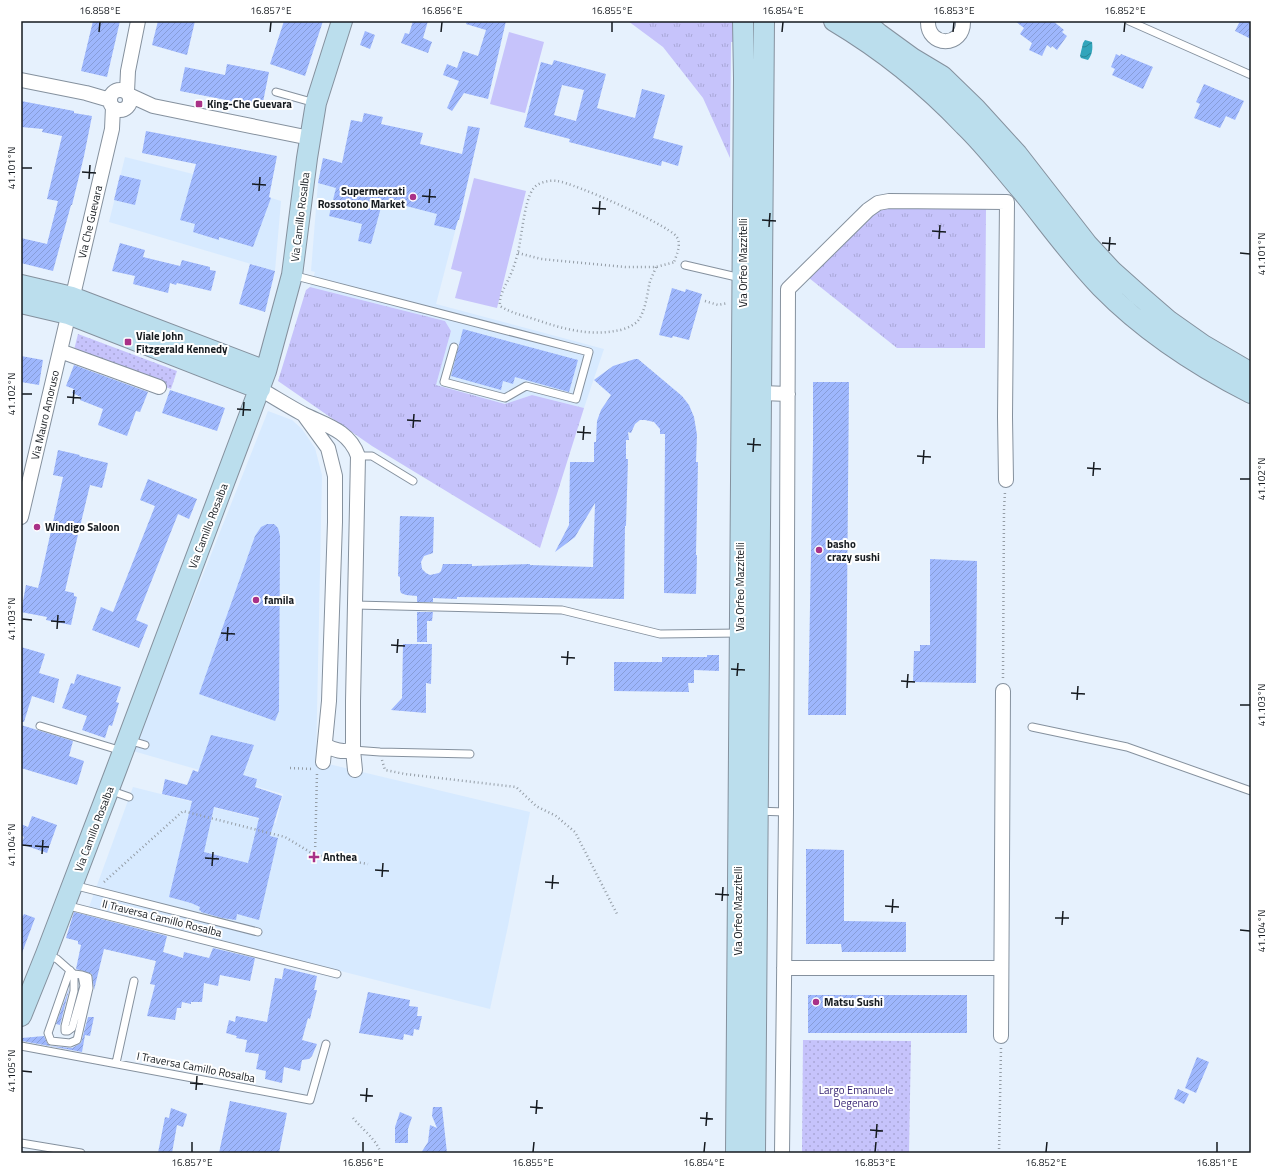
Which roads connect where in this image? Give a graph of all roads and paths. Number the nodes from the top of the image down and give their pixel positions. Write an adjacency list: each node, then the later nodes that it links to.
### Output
1 (138, 21): 15 (street, Via Che Guevara)
2 (342, 21): 16 (main road, Via Camillo Rosalba)
3 (743, 21): 23 (main road, Via Orfeo Mazzitelli)
4 (764, 21): 32 (main road, Via Orfeo Mazzitelli)
5 (834, 21): 33 (main road)
6 (854, 21): 11 (main road)
7 (864, 21): 11 (main road)
8 (928, 21): 9 (street)
9 (963, 21)
10 (1129, 21): 12 (lane)
11 (879, 34): 29 (main road)
12 (1251, 75)
13 (21, 80): 15 (street)
14 (276, 92): 16 (lane)
15 (120, 99): 17 (street); 26 (street, Via Che Guevara)
16 (316, 103): 17 (main road, Via Camillo Rosalba)
17 (310, 138): 22 (main road, Via Camillo Rosalba)
18 (518, 253): 19 (path); 21 (path); 21 (path)
19 (674, 262): 20 (path); 21 (path)
20 (685, 265): 23 (lane)
21 (656, 267)
22 (292, 275): 27 (lane); 30 (main road, Via Camillo Rosalba)
23 (742, 279): 42 (main road, Via Orfeo Mazzitelli)
24 (21, 285): 26 (main road)
25 (21, 303): 26 (main road)
26 (70, 306): 28 (street, Via Mauro Amoruso); 30 (main road)
27 (454, 347)
28 (60, 351): 31 (street); 39 (street, Via Mauro Amoruso)
29 (1247, 369)
30 (263, 380): 35 (street); 54 (main road, Via Camillo Rosalba)
31 (159, 387)
32 (760, 393): 34 (street); 42 (main road, Via Orfeo Mazzitelli)
33 (1251, 393)
34 (788, 394): 37 (street); 64 (street)
35 (304, 414): 36 (street); 40 (street)
36 (358, 456): 38 (lane); 41 (street)
37 (1006, 480): 47 (path)
38 (413, 481)
39 (21, 516)
40 (335, 522): 41 (street); 43 (street)
41 (356, 522): 45 (street)
42 (750, 569): 44 (main road, Via Orfeo Mazzitelli)
43 (333, 604): 45 (street); 48 (street)
44 (749, 604): 46 (main road, Via Orfeo Mazzitelli); 63 (main road, Via Orfeo Mazzitelli)
45 (355, 605): 46 (lane); 49 (street)
46 (740, 633): 83 (main road, Via Orfeo Mazzitelli)
47 (1003, 691): 74 (street)
48 (329, 701): 49 (street); 52 (street)
49 (353, 702): 53 (street)
50 (40, 726): 54 (lane)
51 (1032, 727): 61 (lane)
52 (325, 745): 53 (street); 57 (street)
53 (353, 750): 55 (lane); 59 (street)
54 (128, 752): 60 (main road, Via Camillo Rosalba)
55 (380, 752): 56 (lane); 70 (path)
56 (470, 754)
57 (323, 762)
58 (290, 768): 65 (path)
59 (355, 770)
60 (109, 790): 62 (lane); 67 (main road, Via Camillo Rosalba)
61 (1251, 791)
62 (129, 797)
63 (756, 811): 64 (lane); 83 (main road, Via Orfeo Mazzitelli)
64 (786, 812): 73 (street)
65 (315, 855): 66 (path); 68 (path)
66 (368, 864)
67 (73, 884): 68 (lane); 69 (main road, Via Camillo Rosalba)
68 (94, 890): 71 (lane)
69 (65, 905): 72 (main road, Via Camillo Rosalba); 76 (lane, II Traversa Camillo Rosalba)
70 (618, 916)
71 (258, 932)
72 (46, 954): 75 (lane); 78 (main road, Via Camillo Rosalba)
73 (784, 968): 74 (street); 91 (street)
74 (1001, 968): 79 (street)
75 (75, 973): 75 (lane); 75 (lane)
76 (337, 974)
77 (134, 981): 82 (lane)
78 (21, 1016)
79 (1001, 1036): 92 (path)
80 (326, 1044): 82 (lane, I Traversa Camillo Rosalba)
81 (21, 1046): 82 (lane, I Traversa Camillo Rosalba)
82 (116, 1063)
83 (746, 1088): 85 (main road, Via Orfeo Mazzitelli)
84 (353, 1118): 88 (path)
85 (745, 1126): 89 (main road, Via Orfeo Mazzitelli); 90 (main road, Via Orfeo Mazzitelli)
86 (21, 1143): 87 (lane)
87 (81, 1153)
88 (380, 1153)
89 (736, 1153)
90 (755, 1153)
91 (782, 1153)
92 (999, 1153)

